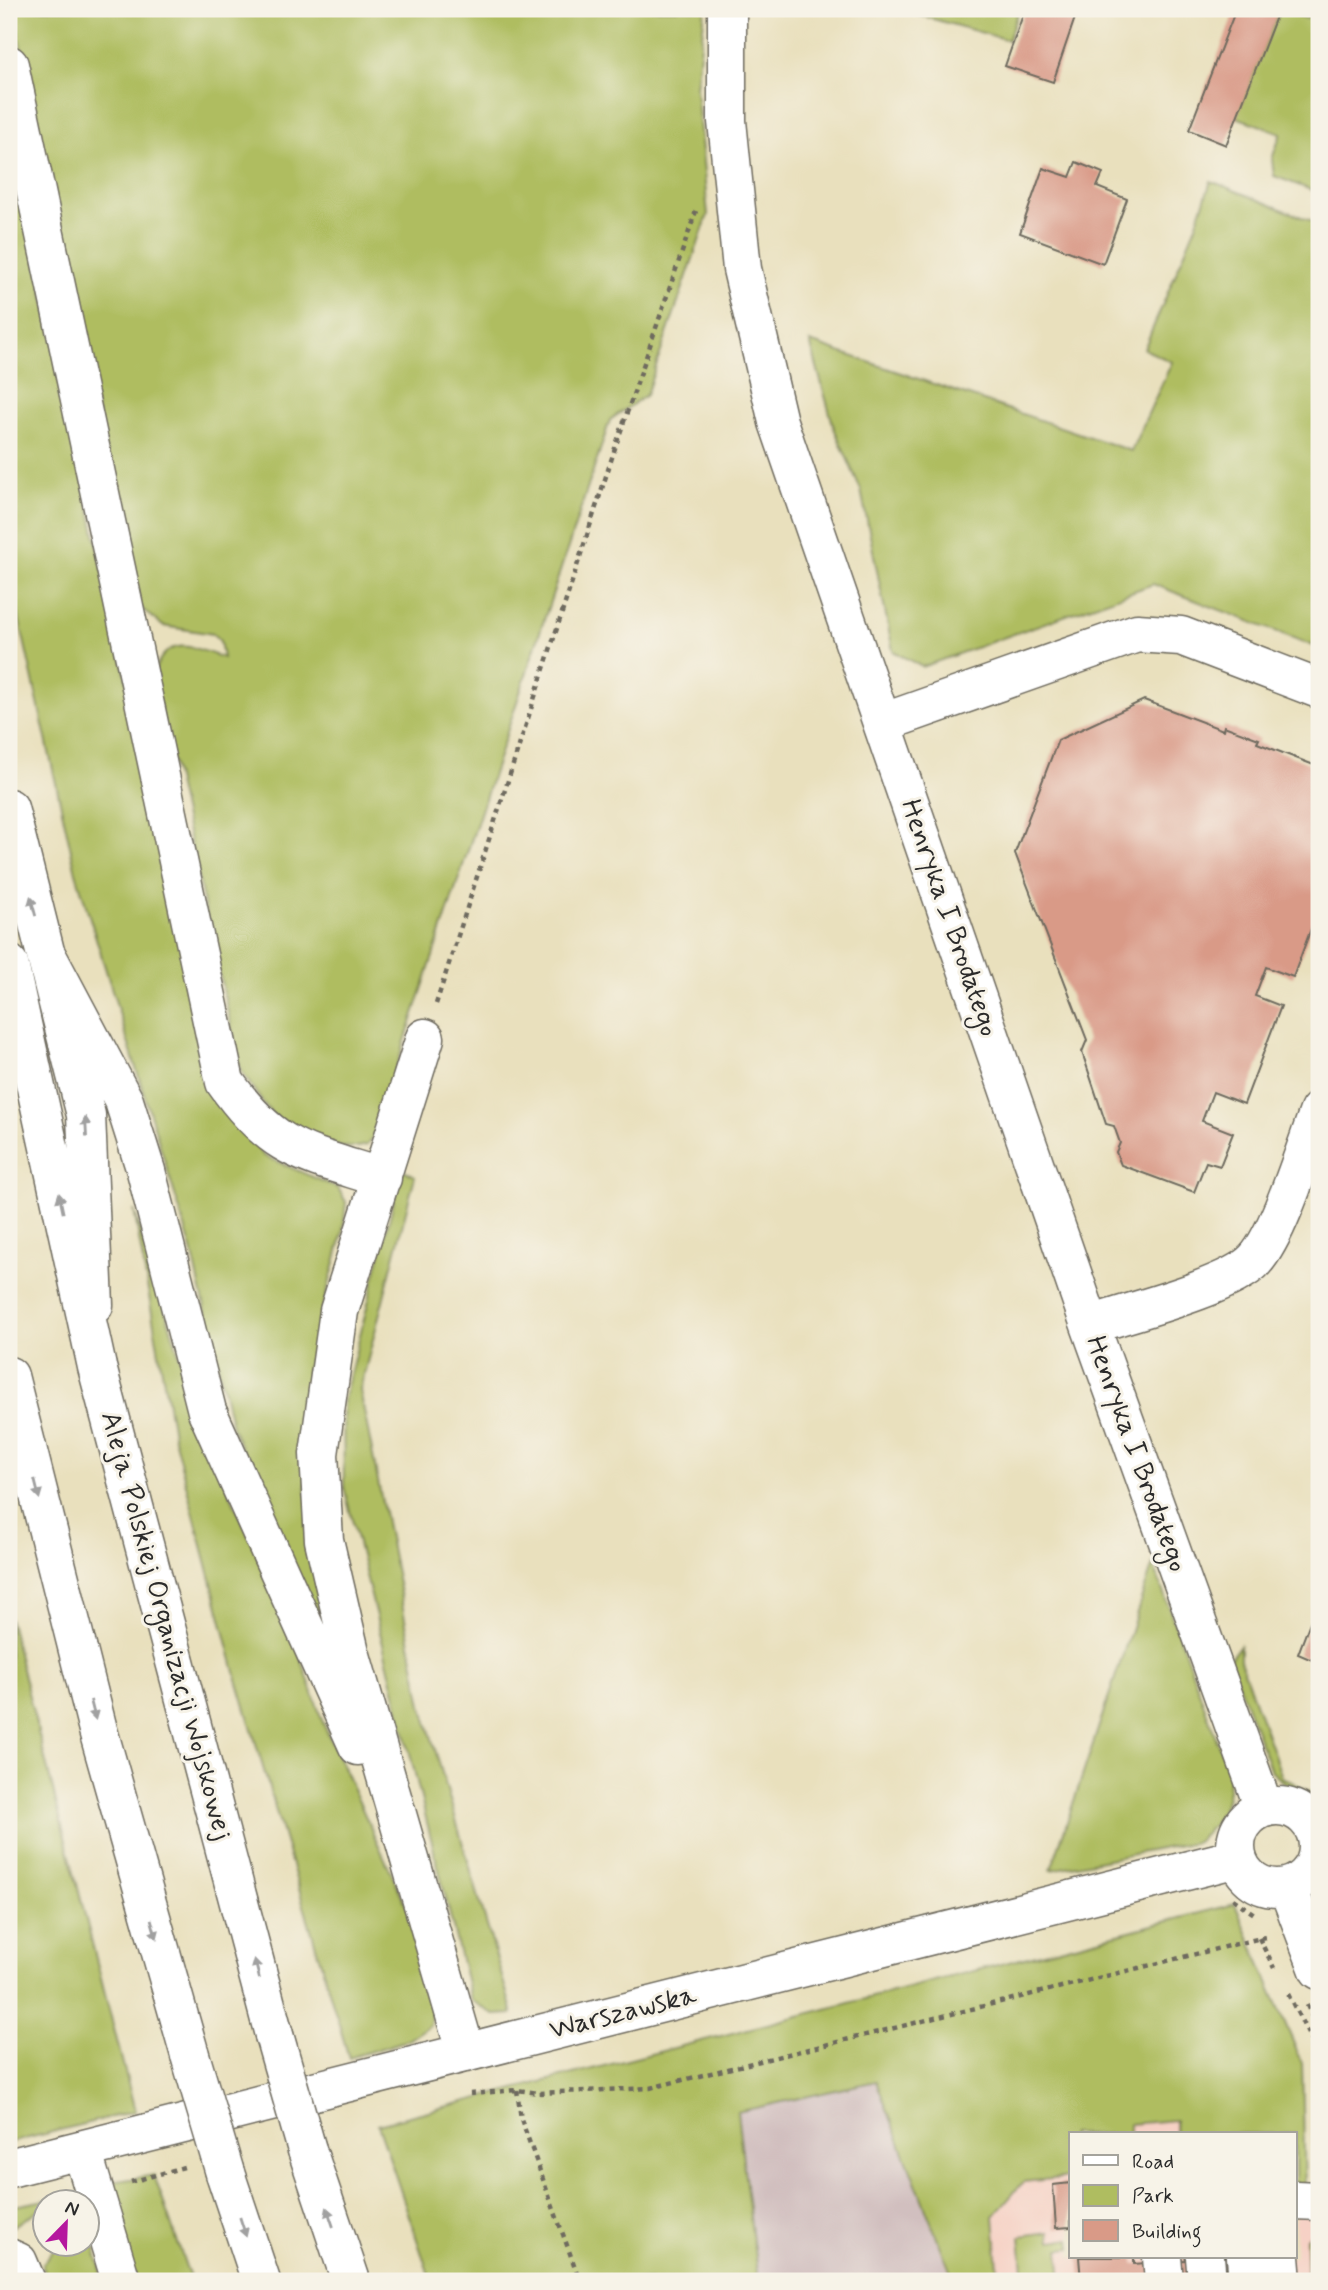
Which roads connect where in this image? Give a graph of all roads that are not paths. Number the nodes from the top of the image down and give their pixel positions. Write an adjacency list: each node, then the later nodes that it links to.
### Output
1 (727, 9): 4 (main road, Henryka I Brodatego)
2 (9, 65): 10 (main road)
3 (1319, 689): 4 (main road)
4 (882, 723): 11 (main road, Henryka I Brodatego)
5 (9, 808): 6 (main road, one-way to 5)
6 (47, 956): 12 (main road, one-way to 6); 14 (main road)
7 (9, 964): 12 (main road, Aleja Polskiej Organizacji Wojskowej, one-way to 7)
8 (425, 1038): 10 (main road)
9 (1319, 1111): 11 (main road)
10 (382, 1178): 14 (main road)
11 (1090, 1325): 15 (main road, Henryka I Brodatego)
12 (97, 1367): 33 (main road, Aleja Polskiej Organizacji Wojskowej, one-way to 12, bridge)
13 (9, 1376): 32 (main road, one-way to 32, bridge)
14 (394, 1805): 20 (main road)
15 (1264, 1808): 16 (main road); 17 (main road)
16 (1319, 1840): 18 (main road)
17 (1237, 1858): 18 (main road); 20 (main road, Warszawska)
18 (1288, 1888): 19 (main road)
19 (1319, 1970)
20 (466, 2053): 21 (main road, Warszawska)
21 (82, 2150): 22 (main road, Warszawska); 31 (main road)
22 (9, 2168)
23 (1296, 2200): 24 (main road)
24 (1319, 2200)
25 (9, 2258): 30 (main road)
26 (1162, 2258): 34 (main road)
27 (1205, 2258): 35 (main road)
28 (1246, 2258): 36 (main road)
29 (1280, 2258): 37 (main road)
30 (26, 2281)
31 (121, 2281)
32 (261, 2281)
33 (351, 2281)
34 (1164, 2281)
35 (1207, 2281)
36 (1248, 2281)
37 (1282, 2281)

